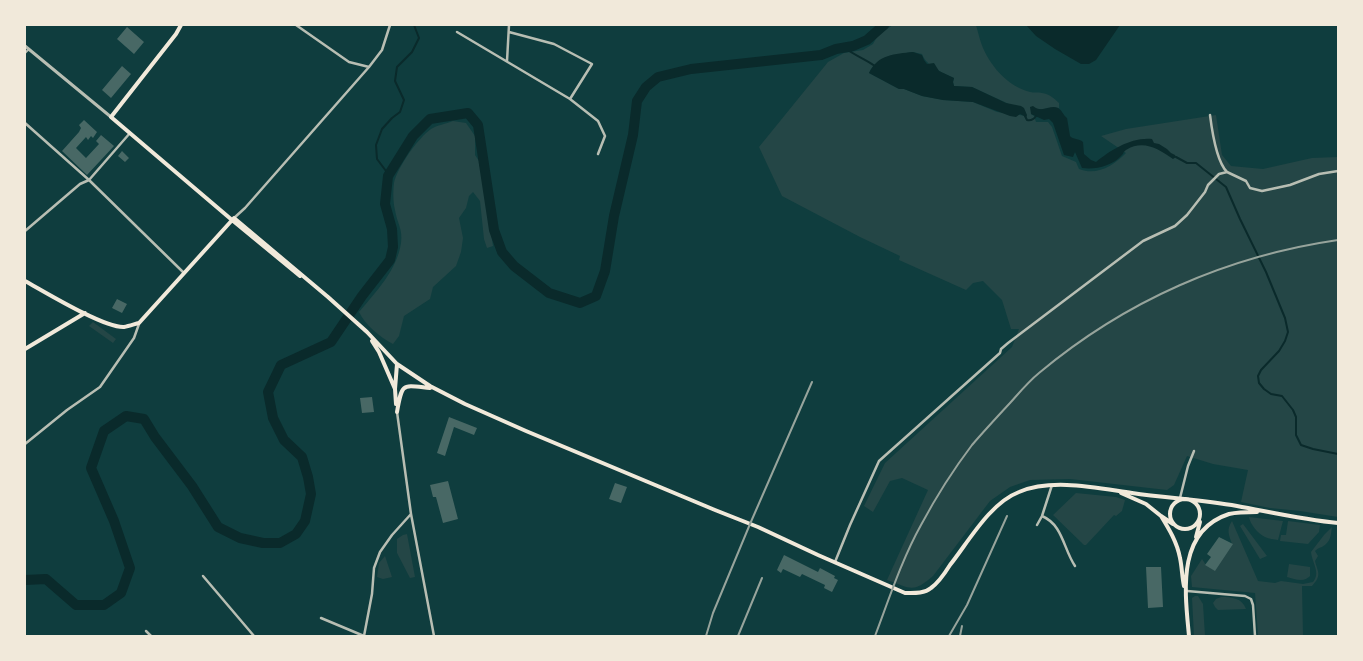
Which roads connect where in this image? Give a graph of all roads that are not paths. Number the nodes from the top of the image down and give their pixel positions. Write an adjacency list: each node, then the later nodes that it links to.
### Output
1 (181, 25): 13 (main road)
2 (296, 25): 10 (street)
3 (390, 25): 10 (street)
4 (509, 25): 6 (street)
5 (457, 32): 9 (street)
6 (509, 32): 9 (street); 11 (street)
7 (27, 48): 8 (street); 13 (street)
8 (25, 53)
9 (507, 62): 11 (street)
10 (369, 67): 20 (street)
11 (570, 99): 16 (street)
12 (1210, 115): 18 (street)
13 (111, 117): 15 (main road)
14 (25, 123): 19 (street)
15 (130, 133): 19 (street); 20 (main road)
16 (598, 154)
17 (1338, 171): 18 (street)
18 (1227, 172): 50 (street)
19 (89, 180): 21 (street); 22 (street)
20 (234, 219): 22 (main road); 26 (main road)
21 (25, 231)
22 (184, 274): 25 (main road)
23 (25, 281): 24 (main road)
24 (85, 313): 25 (main road); 27 (main road)
25 (139, 322): 32 (street)
26 (367, 332): 28 (main road); 30 (main road)
27 (25, 349)
28 (397, 364): 29 (main road); 30 (main road)
29 (433, 388): 31 (main road); 50 (main road)
30 (395, 389): 31 (main road)
31 (397, 412): 39 (street)
32 (25, 444)
33 (1194, 451): 36 (street)
34 (1052, 485): 35 (main road); 40 (street); 50 (main road)
35 (1115, 490): 36 (main road); 41 (main road)
36 (1180, 498): 37 (main road)
37 (1188, 499): 38 (main road); 42 (main road); 46 (main road)
38 (1261, 512): 43 (main road); 44 (main road)
39 (411, 514): 58 (street); 59 (street)
40 (1042, 516): 45 (street); 51 (street)
41 (1161, 516): 46 (main road); 53 (main road)
42 (1200, 519): 47 (main road); 48 (main road)
43 (1215, 521): 47 (main road); 49 (main road)
44 (1338, 523)
45 (1037, 525)
46 (1175, 525): 48 (main road)
47 (1199, 526): 48 (main road); 49 (main road)
48 (1194, 527)
49 (1195, 542): 53 (main road)
50 (836, 562)
51 (1075, 566)
52 (203, 576): 57 (street)
53 (1185, 591): 60 (main road); 61 (street)
54 (321, 618): 58 (street)
55 (146, 630): 56 (street)
56 (151, 636)
57 (254, 636)
58 (364, 636)
59 (434, 636)
60 (1189, 636)
61 (1255, 636)

